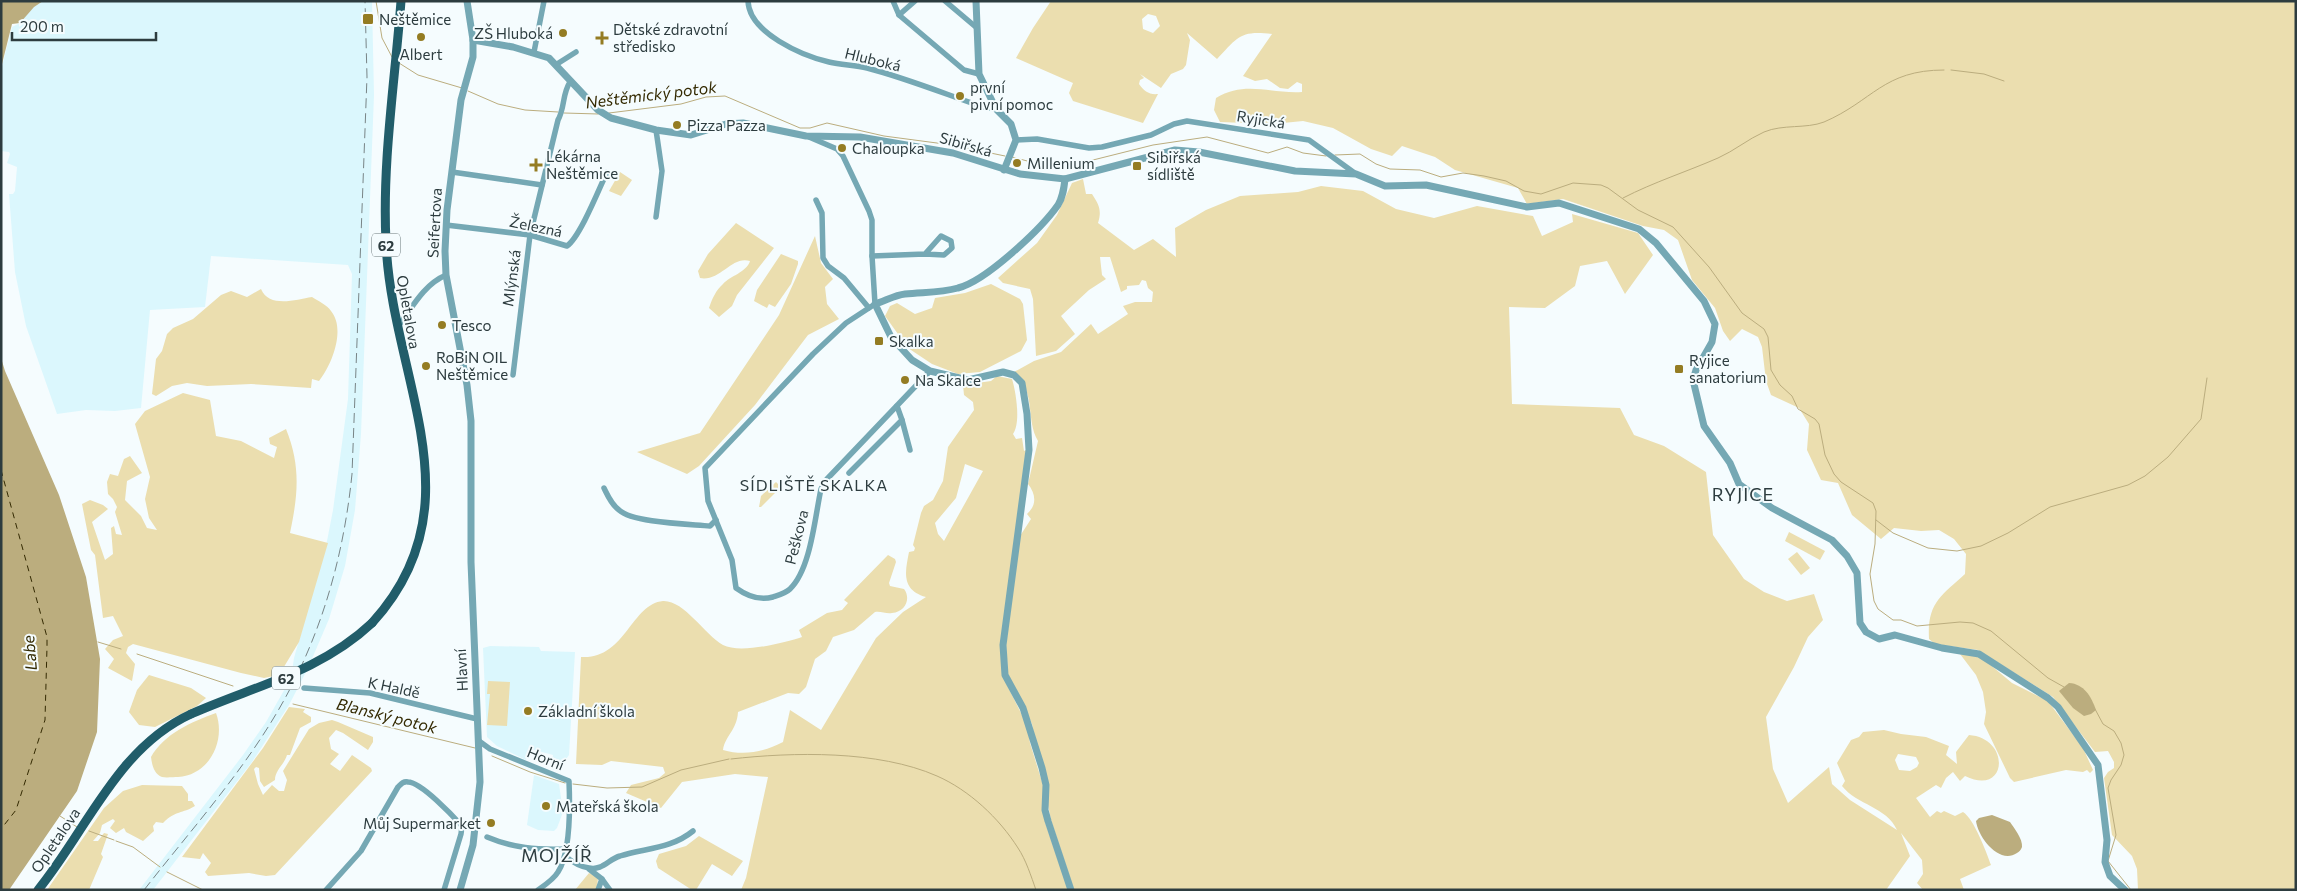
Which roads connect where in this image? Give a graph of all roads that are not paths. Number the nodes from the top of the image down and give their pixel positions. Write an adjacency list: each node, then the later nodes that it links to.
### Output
1 (401, 1): 35 (main road, Opletalova / 62)
2 (468, 1): 11 (street, Seifertova)
3 (544, 1): 12 (street)
4 (748, 1): 17 (street, Hluboká)
5 (893, 1): 9 (street)
6 (916, 1): 9 (street)
7 (946, 1): 10 (street)
8 (976, 1): 10 (street)
9 (899, 15): 15 (street)
10 (977, 28): 15 (street)
11 (473, 40): 12 (street, Sibiřská); 22 (street, Seifertova)
12 (534, 52): 14 (street, Sibiřská)
13 (576, 52): 14 (street)
14 (557, 64): 16 (street, Sibiřská)
15 (979, 74): 17 (street)
16 (570, 82): 18 (street, Sibiřská); 26 (street, Mlýnská)
17 (996, 109): 20 (street)
18 (656, 130): 19 (street, Sibiřská); 28 (street)
19 (806, 136): 21 (street, Sibiřská); 32 (street)
20 (1016, 140): 21 (street); 24 (street, Ryjická)
21 (1004, 170): 25 (street, Sibiřská)
22 (452, 172): 26 (street); 29 (street, Seifertova)
23 (607, 172): 30 (street, Železná)
24 (1356, 174): 25 (street, Sibiřská); 62 (street, Ryjická)
25 (1064, 179): 34 (street)
26 (542, 185): 30 (street, Mlýnská)
27 (816, 200): 34 (street)
28 (656, 217)
29 (446, 224): 30 (street, Železná); 33 (street, Seifertova)
30 (530, 235): 37 (street, Mlýnská)
31 (925, 254): 31 (street); 32 (street)
32 (872, 256): 34 (street)
33 (446, 275): 35 (street); 40 (street, Seifertova)
34 (872, 306): 36 (street); 44 (street, Peškova)
35 (397, 328): 54 (main road, Opletalova / 62, bridge)
36 (930, 371): 38 (street, Peškova); 61 (street)
37 (513, 375)
38 (897, 406): 39 (street); 44 (street, Peškova)
39 (902, 420): 41 (street); 42 (street)
40 (472, 446): 46 (street, Hlavní)
41 (910, 450)
42 (850, 473)
43 (604, 488): 44 (street)
44 (716, 520)
45 (304, 688): 46 (street, K Haldě)
46 (477, 719): 47 (street, Hlavní)
47 (479, 741): 50 (street, Horní); 57 (street, Hlavní)
48 (693, 831): 52 (street)
49 (487, 837): 50 (street)
50 (565, 849): 51 (street)
51 (565, 856): 52 (street); 58 (street)
52 (589, 868): 53 (street)
53 (602, 879): 59 (street); 60 (street)
54 (38, 890)
55 (326, 890): 56 (street)
56 (444, 890)
57 (460, 890)
58 (538, 890)
59 (598, 890)
60 (610, 890)
61 (1071, 890)
62 (2125, 890)

